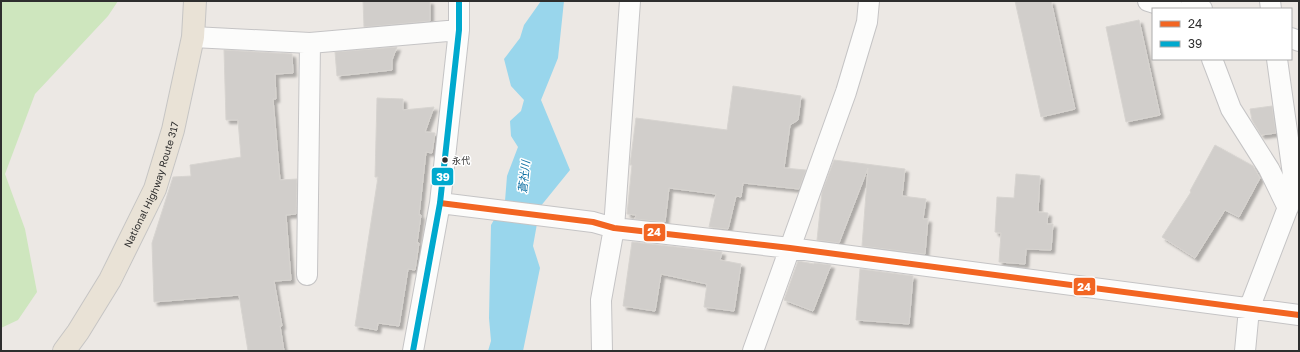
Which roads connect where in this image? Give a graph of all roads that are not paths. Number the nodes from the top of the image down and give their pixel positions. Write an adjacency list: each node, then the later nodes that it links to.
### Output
1 (195, 1): 8 (highway, National Highway Route 317)
2 (459, 1): 7 (street)
3 (630, 1): 14 (street)
4 (869, 1): 15 (street)
5 (1148, 1): 6 (street)
6 (1171, 8)
7 (459, 30): 9 (street); 12 (street)
8 (193, 37): 9 (street); 19 (highway, National Highway Route 317)
9 (310, 44): 16 (street)
10 (1212, 60): 13 (street)
11 (1277, 60): 13 (street)
12 (440, 203): 14 (street); 20 (street)
13 (1288, 208): 17 (street)
14 (614, 228): 15 (street); 21 (street)
15 (790, 248): 17 (street); 22 (street)
16 (307, 275)
17 (1249, 309): 18 (street); 23 (street)
18 (1299, 315)
19 (64, 351)
20 (413, 351)
21 (602, 351)
22 (753, 351)
23 (1245, 351)

